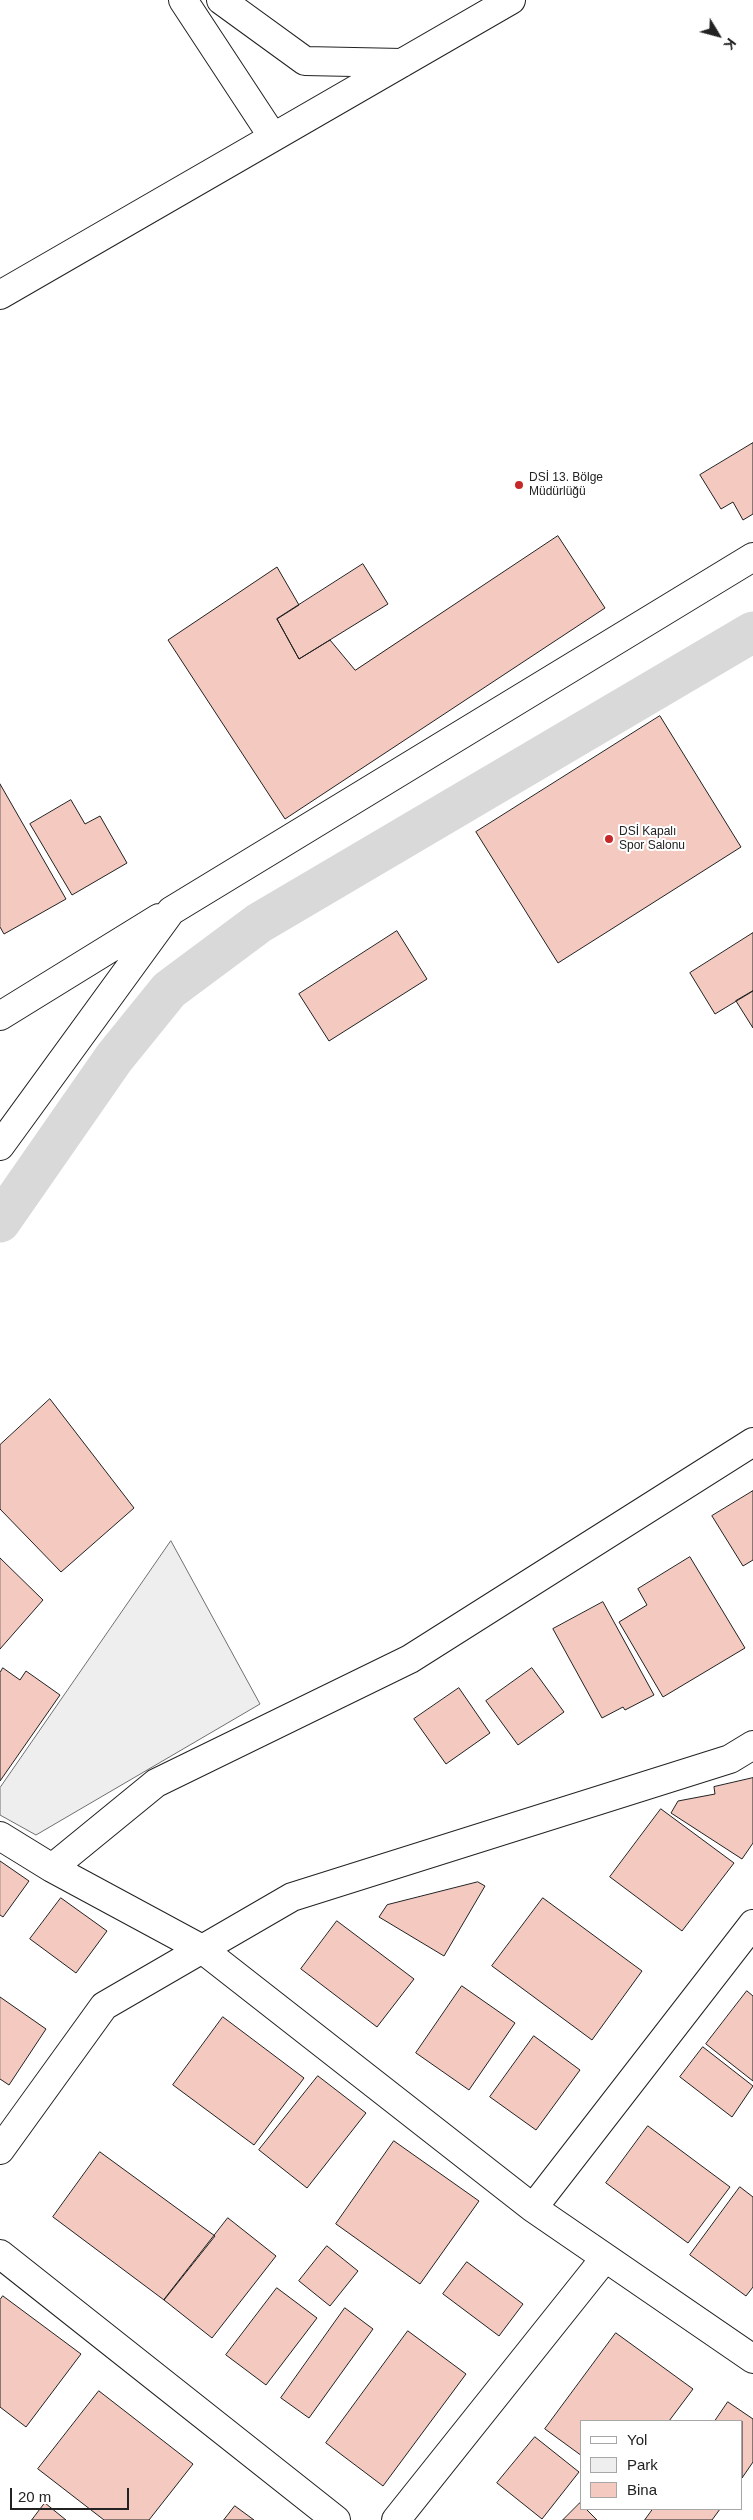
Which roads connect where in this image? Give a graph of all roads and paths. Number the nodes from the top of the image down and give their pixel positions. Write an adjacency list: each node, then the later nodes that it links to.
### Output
1 (183, 0): 5 (street)
2 (221, 0): 4 (street)
3 (511, 0): 4 (street)
4 (402, 63): 5 (street)
5 (273, 138): 6 (street)
6 (0, 295)
7 (753, 557): 8 (street)
8 (171, 911): 9 (street); 10 (street)
9 (0, 1016)
10 (0, 1146)
11 (753, 1442): 14 (street)
12 (753, 1745): 16 (street)
13 (0, 1836): 14 (street)
14 (52, 1868): 16 (street)
15 (753, 1924): 18 (street)
16 (202, 1949): 17 (street); 18 (street)
17 (0, 2150)
18 (533, 2208): 20 (street)
19 (0, 2254): 22 (street)
20 (605, 2258): 21 (street); 23 (street)
21 (753, 2358)
22 (336, 2520)
23 (396, 2520)

